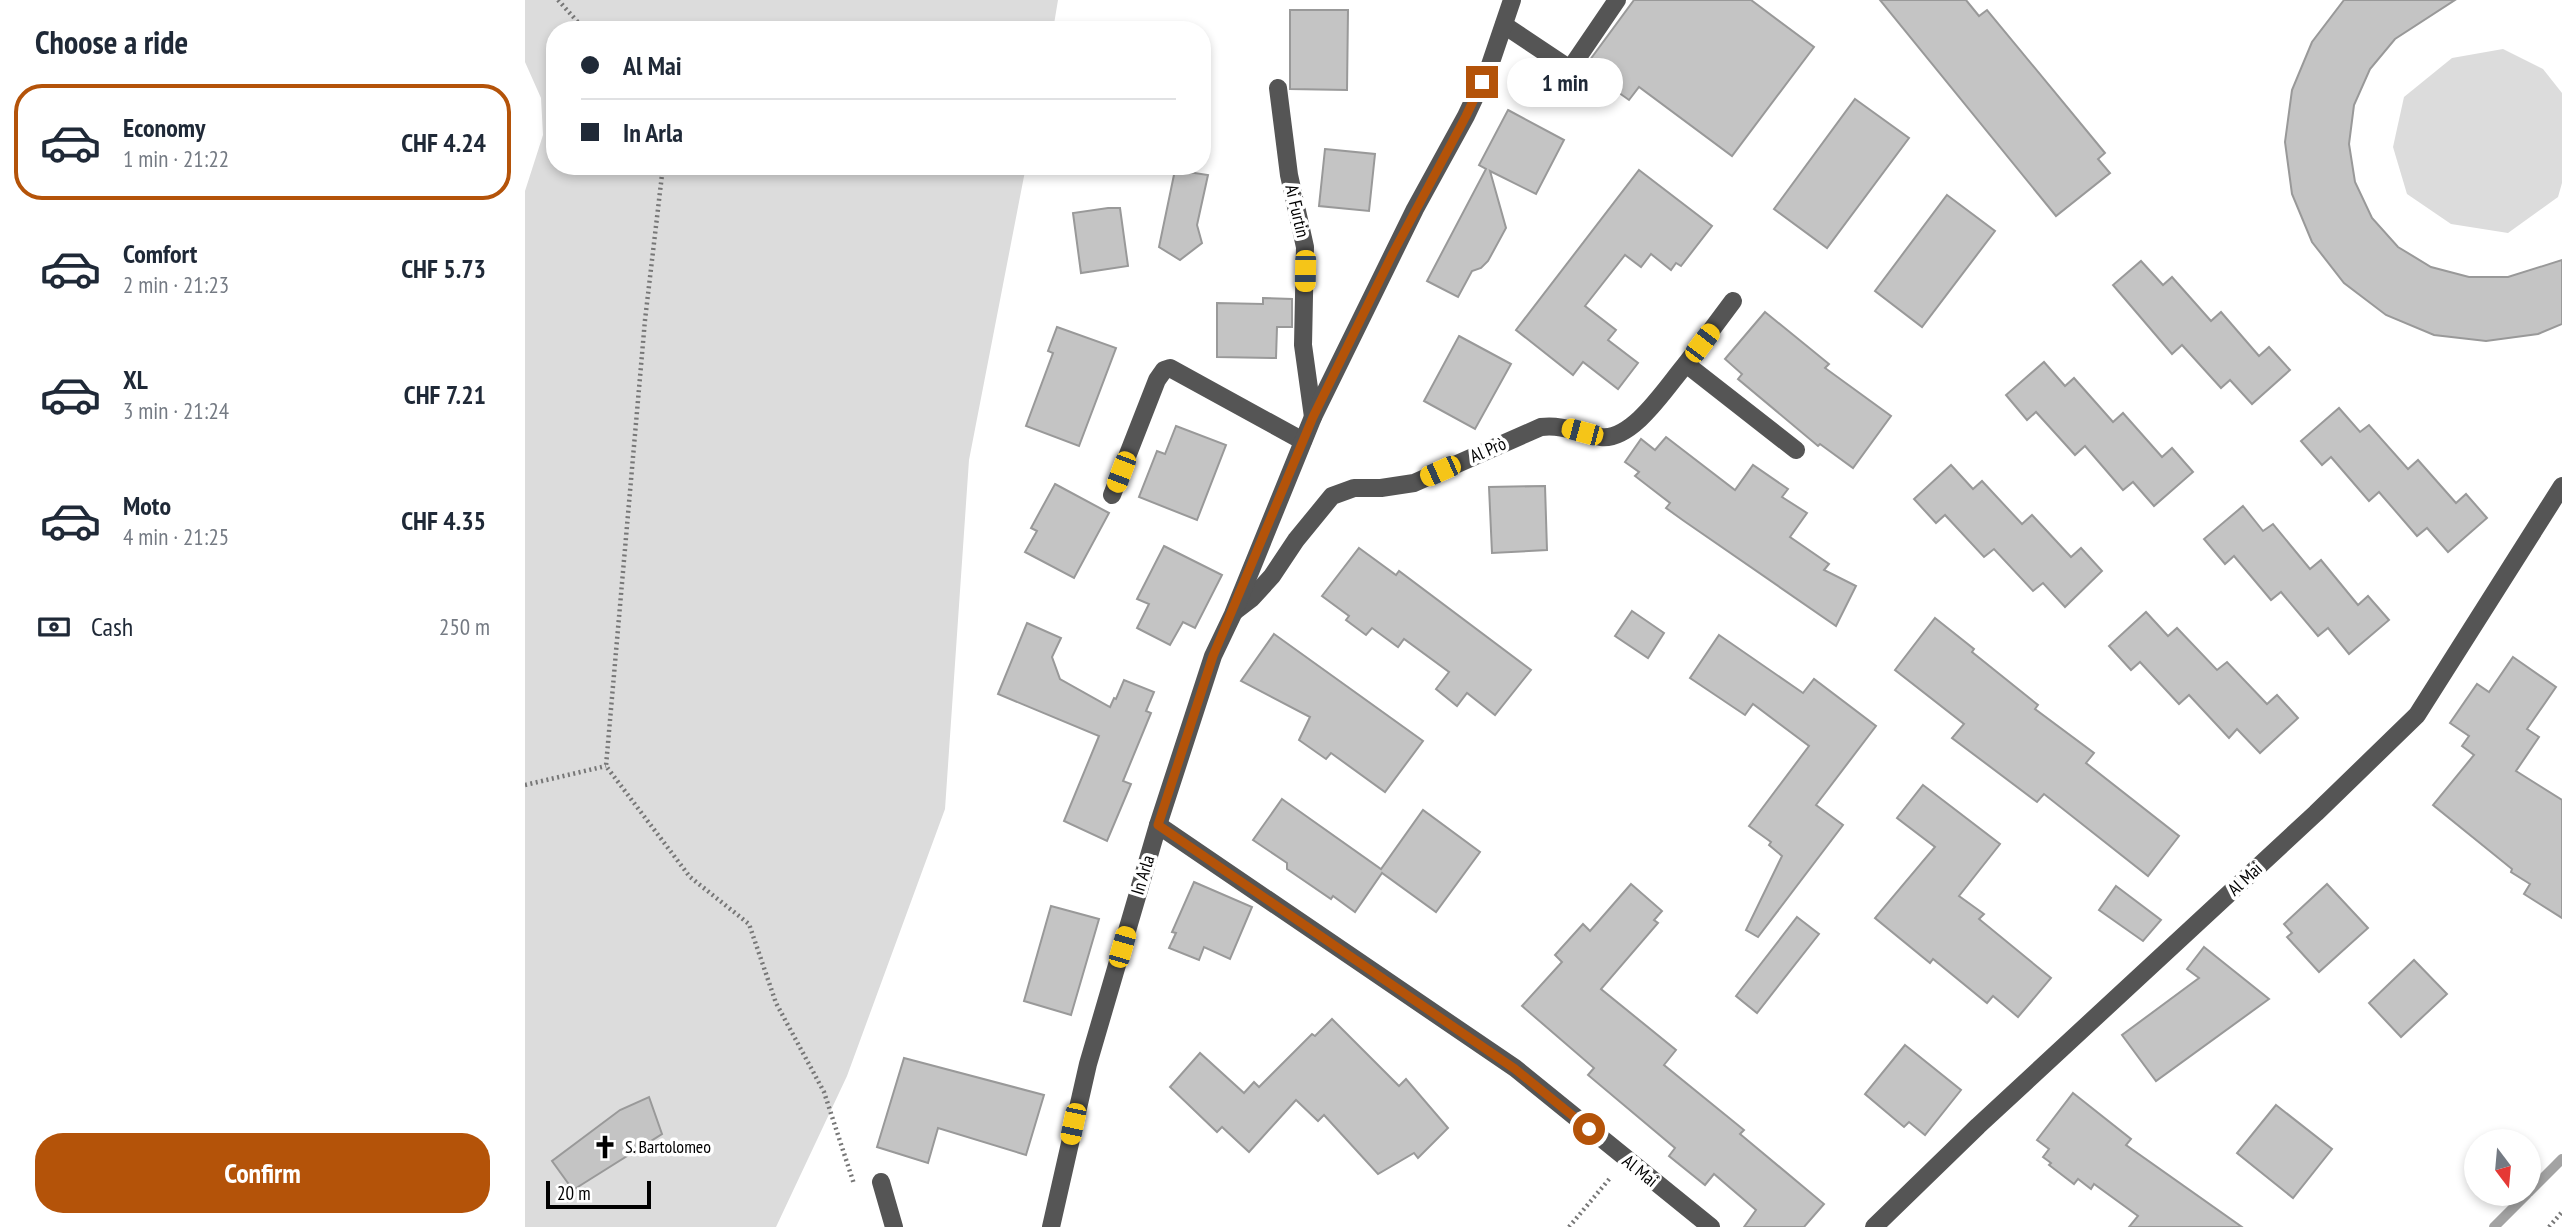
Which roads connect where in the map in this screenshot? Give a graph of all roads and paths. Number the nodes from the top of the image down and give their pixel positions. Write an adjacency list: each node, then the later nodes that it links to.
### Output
1 (558, 0): 4 (path)
2 (1512, 0): 5 (street, In Arla)
3 (1617, 0): 5 (street)
4 (577, 21)
5 (1504, 24): 10 (street, In Arla)
6 (1278, 88): 10 (street, Ai Furtin)
7 (662, 175): 16 (path)
8 (1733, 301): 9 (street)
9 (1686, 364): 12 (street); 15 (street, Al Prò)
10 (1313, 417): 11 (street, In Arla)
11 (1303, 441): 14 (street); 15 (street, In Arla)
12 (1796, 450)
13 (2562, 486): 27 (street, Al Mai)
14 (1112, 495)
15 (1233, 614): 18 (street, In Arla)
16 (606, 766): 17 (path); 21 (path)
17 (525, 785)
18 (1158, 825): 19 (street, Al Mai); 24 (street, In Arla)
19 (1626, 1160): 25 (path); 26 (street, Al Mai)
20 (881, 1182): 23 (street)
21 (855, 1185)
22 (2562, 1212): 28 (path)
23 (894, 1227)
24 (1051, 1227)
25 (1569, 1227)
26 (1711, 1227)
27 (1874, 1227)
28 (2549, 1227)

